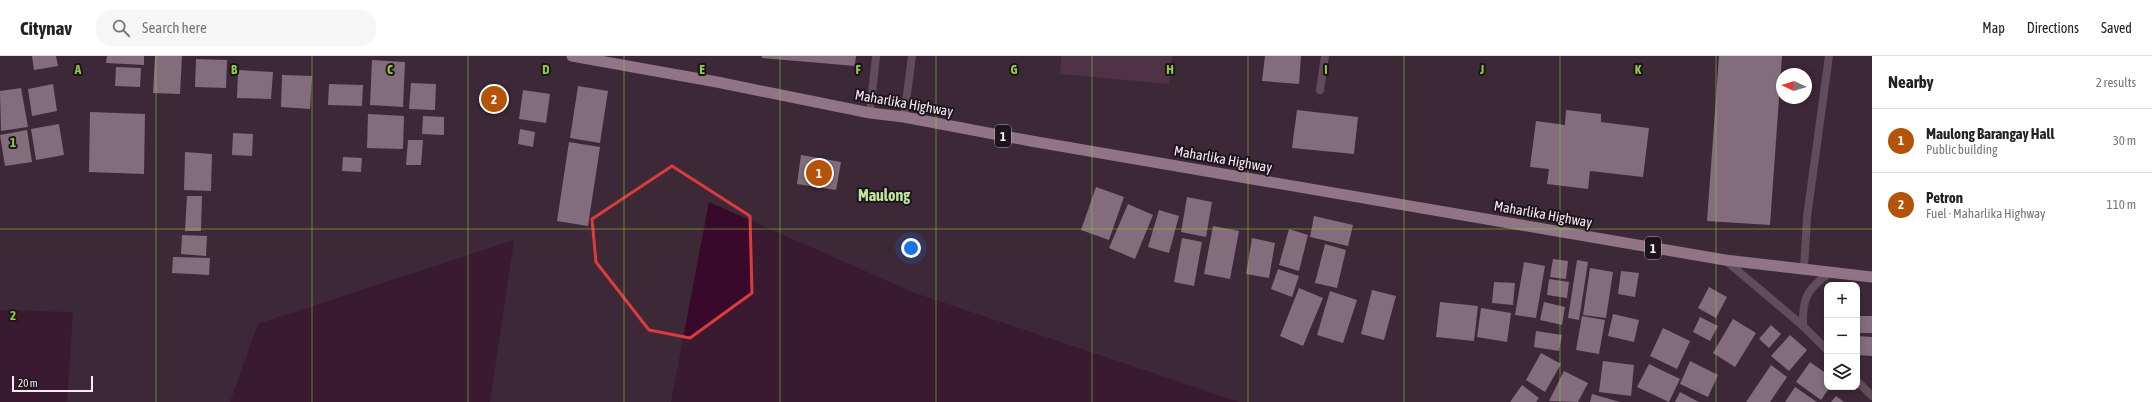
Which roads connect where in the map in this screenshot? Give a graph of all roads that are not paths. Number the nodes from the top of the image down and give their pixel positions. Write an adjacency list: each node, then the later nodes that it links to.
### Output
1 (572, 56): 7 (highway, Maharlika Highway / 1)
2 (876, 56): 7 (street)
3 (912, 56): 8 (street)
4 (1325, 56): 6 (street)
5 (1829, 56): 10 (street)
6 (1320, 90)
7 (870, 113): 8 (highway, Maharlika Highway / 1)
8 (904, 117): 9 (highway, Maharlika Highway / 1)
9 (1725, 260): 10 (highway, Maharlika Highway / 1); 13 (street)
10 (1804, 269): 11 (highway, Maharlika Highway / 1)
11 (1830, 272): 12 (highway, Maharlika Highway / 1); 13 (street)
12 (1872, 277)
13 (1803, 326): 14 (street)
14 (1824, 347)
15 (1860, 384): 16 (street)
16 (1872, 396)

